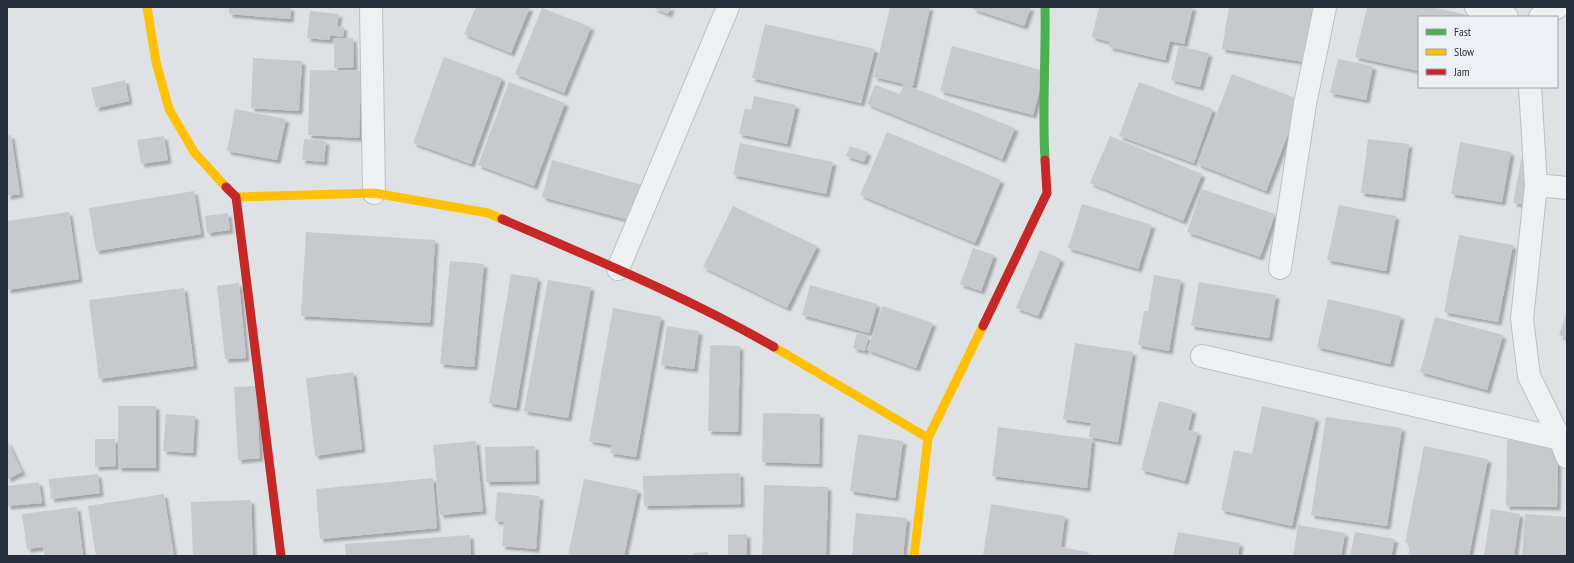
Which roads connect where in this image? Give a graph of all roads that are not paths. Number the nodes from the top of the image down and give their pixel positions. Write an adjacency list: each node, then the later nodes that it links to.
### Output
1 (147, 7): 14 (street)
2 (371, 7): 13 (street)
3 (728, 7): 16 (street)
4 (1045, 7): 18 (street)
5 (1325, 7): 15 (street)
6 (1476, 7): 8 (street)
7 (1558, 7): 9 (street)
8 (1504, 16)
9 (1542, 16)
10 (1530, 88): 11 (street)
11 (1536, 185): 12 (street); 19 (street)
12 (1567, 188)
13 (374, 193): 14 (street); 16 (street)
14 (236, 198): 20 (street)
15 (1280, 268)
16 (618, 269): 18 (street)
17 (1202, 356): 19 (street)
18 (928, 438): 21 (street)
19 (1564, 448)
20 (281, 556)
21 (914, 556)

